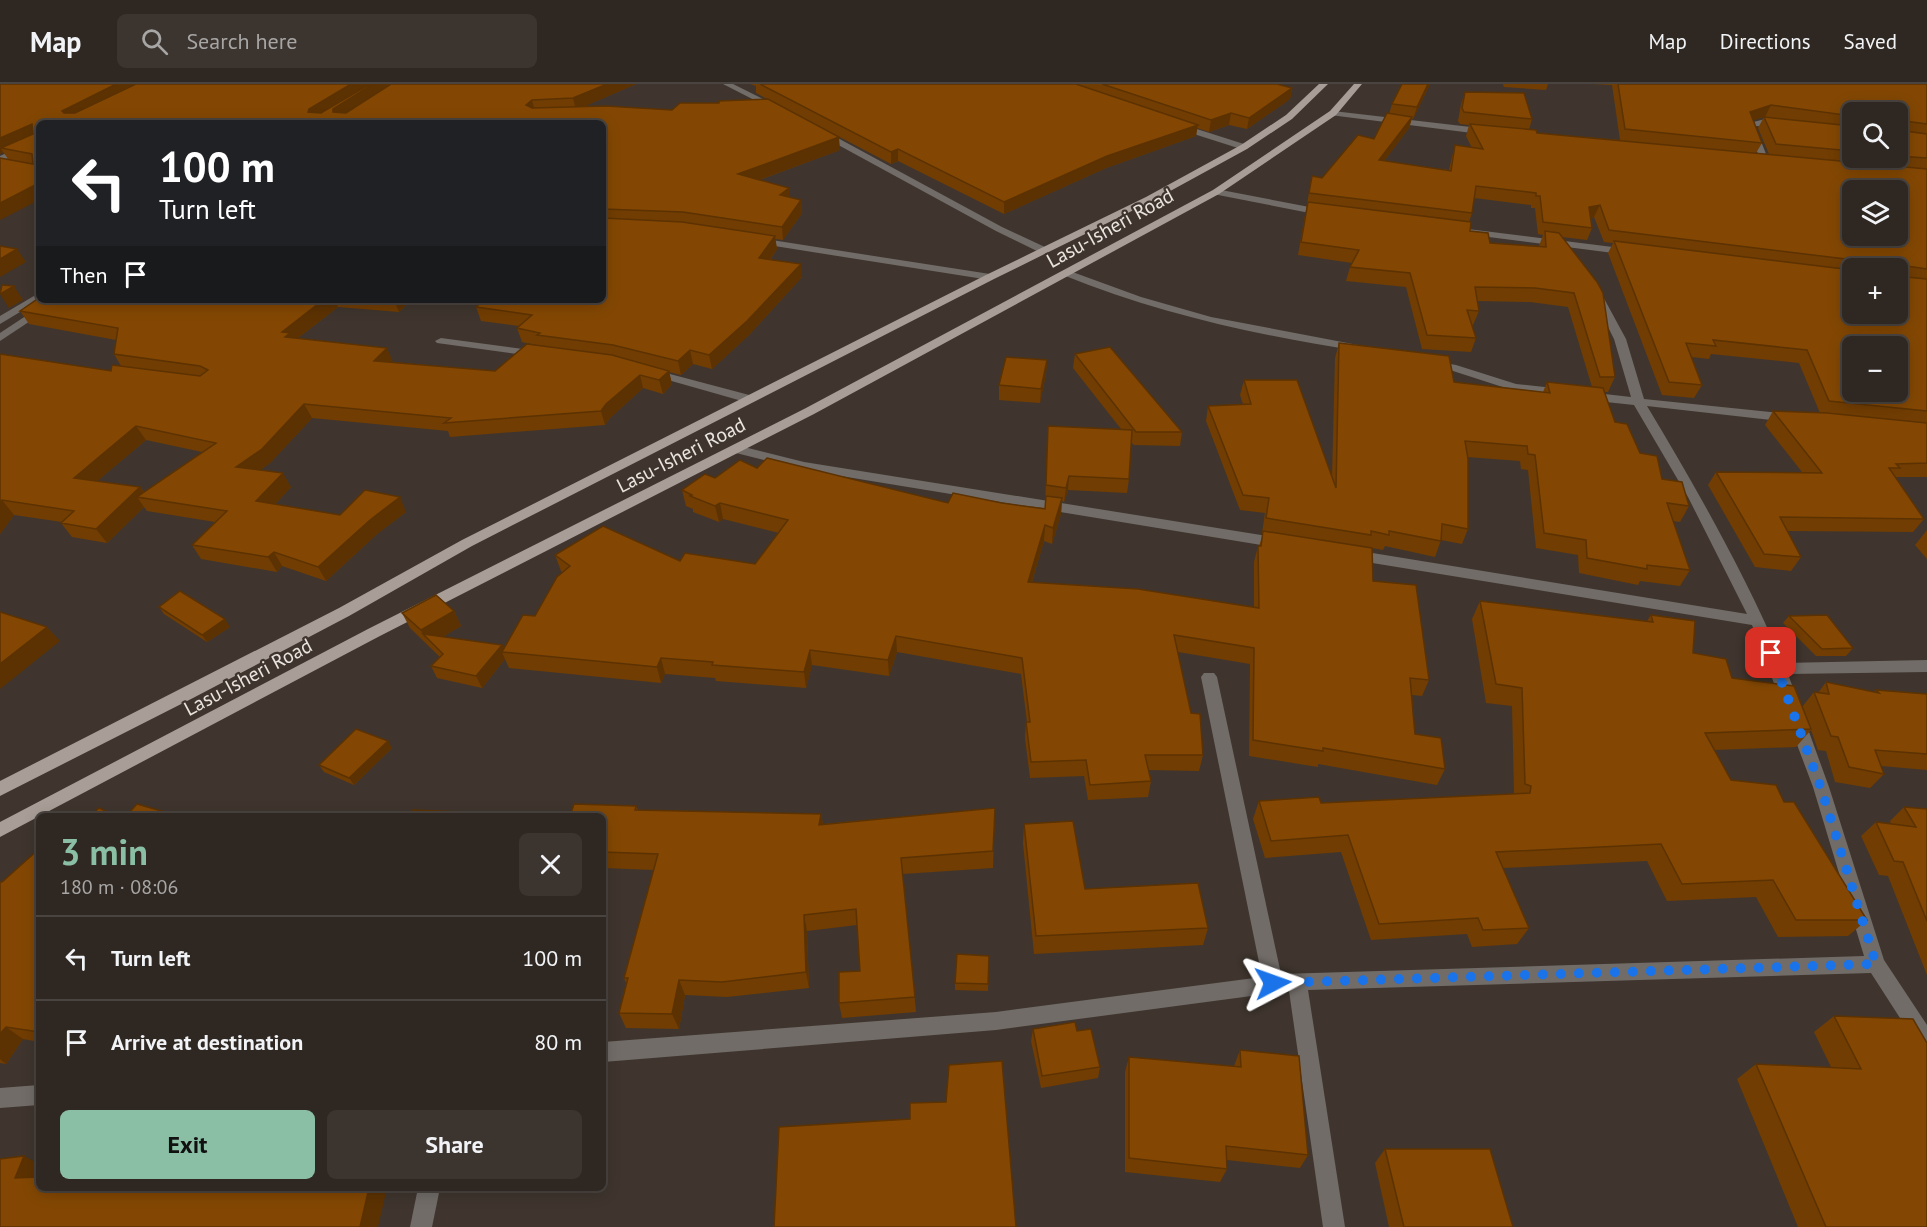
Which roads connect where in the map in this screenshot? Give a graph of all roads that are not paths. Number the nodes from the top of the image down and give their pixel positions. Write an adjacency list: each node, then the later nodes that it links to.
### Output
1 (727, 84): 4 (street)
2 (1324, 84): 13 (main road, Lasu-Isheri Road)
3 (1358, 84): 7 (main road, Lasu-Isheri Road)
4 (774, 106): 5 (street); 6 (street)
5 (750, 107)
6 (784, 112)
7 (1333, 113): 11 (street); 18 (main road, Lasu-Isheri Road)
8 (1165, 121): 13 (street)
9 (1786, 125): 16 (street)
10 (815, 129): 23 (street)
11 (1500, 133)
12 (36, 142): 15 (street)
13 (1244, 147): 23 (main road, Lasu-Isheri Road)
14 (1752, 158): 16 (street)
15 (0, 159)
16 (1764, 159): 17 (street)
17 (1776, 160)
18 (1216, 192): 19 (street); 26 (main road, Lasu-Isheri Road)
19 (1340, 215)
20 (1453, 230): 22 (street)
21 (742, 239): 27 (street)
22 (1559, 243): 24 (street); 25 (street)
23 (1043, 250): 27 (main road, Lasu-Isheri Road)
24 (1641, 253)
25 (1572, 261)
26 (1067, 273): 34 (street); 41 (main road, Lasu-Isheri Road)
27 (990, 277): 38 (main road, Lasu-Isheri Road)
28 (1585, 278): 39 (street)
29 (36, 298): 31 (street)
30 (52, 303): 32 (street)
31 (0, 321)
32 (0, 338)
33 (441, 342): 35 (street)
34 (1368, 350)
35 (555, 356)
36 (1418, 361): 39 (street)
37 (641, 369): 38 (street)
38 (749, 399): 48 (main road, Lasu-Isheri Road)
39 (1639, 403): 40 (street); 44 (street)
40 (1800, 419)
41 (736, 449): 42 (street); 49 (main road, Lasu-Isheri Road)
42 (1299, 546)
43 (1346, 554): 44 (street)
44 (1758, 621): 46 (street)
45 (1927, 666): 46 (street)
46 (1778, 669): 50 (street)
47 (1209, 677): 52 (street)
48 (0, 789)
49 (0, 830)
50 (1876, 964): 51 (street); 53 (street)
51 (1297, 981): 52 (street); 59 (street)
52 (1273, 983): 54 (street)
53 (1927, 1042)
54 (606, 1052)
55 (36, 1095): 56 (street)
56 (0, 1098)
57 (428, 1191): 58 (street)
58 (421, 1227)
59 (1334, 1227)

